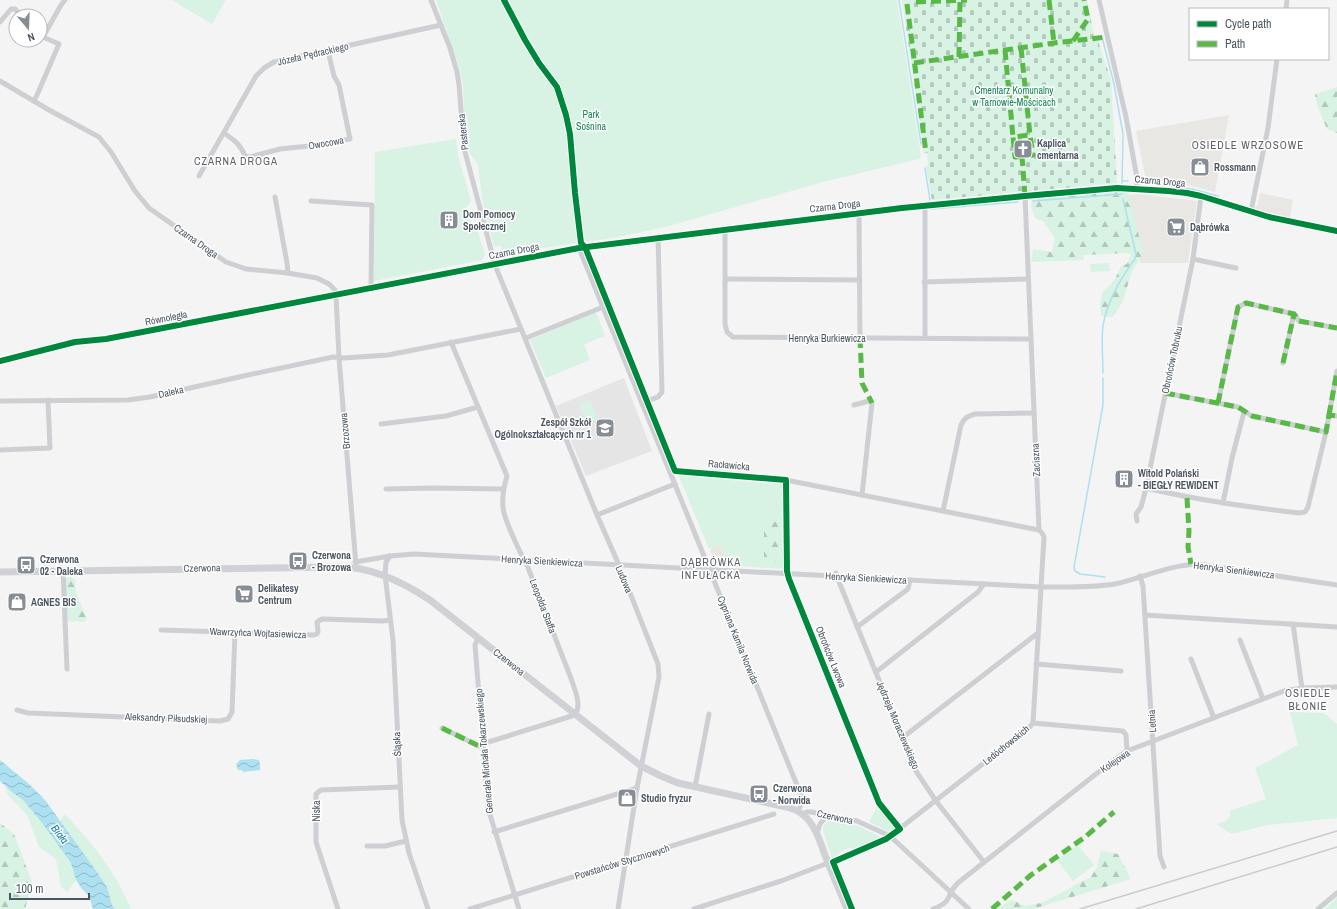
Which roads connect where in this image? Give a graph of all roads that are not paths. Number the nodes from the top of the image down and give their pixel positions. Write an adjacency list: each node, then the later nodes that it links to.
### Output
1 (65, 0): 6 (street)
2 (431, 0): 7 (street, Pasterska)
3 (1099, 0): 15 (street)
4 (8, 13): 5 (street)
5 (0, 22)
6 (48, 25)
7 (441, 25): 9 (street, Józefa Pędrackiego); 28 (street, Pasterska)
8 (48, 39): 12 (street)
9 (328, 50): 13 (street, Józefa Pędrackiego); 13 (street, Owocowa)
10 (1277, 60): 21 (street)
11 (0, 81): 12 (street, Czarna Droga)
12 (34, 101): 30 (street, Czarna Droga)
13 (224, 133): 14 (street, Józefa Pędrackiego)
14 (199, 176)
15 (1137, 188): 16 (street, Czarna Droga); 17 (street, Czarna Droga)
16 (1024, 196): 20 (street, Czarna Droga); 32 (street, Zaciszna)
17 (1201, 196): 21 (street, Czarna Droga); 27 (street, Obrońców Tobruku)
18 (275, 197): 30 (street)
19 (311, 201): 35 (street)
20 (925, 206): 22 (street, Czarna Droga); 34 (street)
21 (1251, 211): 24 (street, Czarna Droga)
22 (860, 214): 23 (street, Czarna Droga); 33 (street)
23 (725, 230): 25 (street, Czarna Droga); 31 (street, Henryka Burkiewicza)
24 (1337, 230)
25 (658, 238): 26 (street, Czarna Droga); 53 (street)
26 (579, 248): 28 (street, Czarna Droga); 37 (street, Cypriana Kamila Norwida)
27 (1193, 259): 29 (street); 50 (street, Obrońców Tobruku)
28 (495, 265): 35 (street, Czarna Droga); 40 (street, Ludowa)
29 (1236, 268)
30 (288, 273): 36 (street, Czarna Droga)
31 (726, 279): 33 (street); 42 (street, Henryka Burkiewicza)
32 (1028, 279): 34 (street); 44 (street, Zaciszna)
33 (860, 280): 42 (street)
34 (924, 282): 43 (street)
35 (371, 288): 36 (street, Czarna Droga)
36 (336, 295): 46 (street, Brzozowa); 47 (street, Równoległa)
37 (603, 307): 41 (street); 53 (street, Cypriana Kamila Norwida)
38 (1294, 314): 39 (street); 48 (street); 54 (street)
39 (1337, 328)
40 (521, 329): 41 (street, Ludowa); 45 (street, Daleka)
41 (526, 338): 73 (street, Ludowa)
42 (860, 338): 43 (street, Henryka Burkiewicza)
43 (925, 338): 44 (street, Henryka Burkiewicza)
44 (1031, 339): 58 (street, Zaciszna)
45 (452, 342): 46 (street, Daleka); 56 (street, Leopolda Staffa)
46 (339, 358): 51 (street, Daleka); 78 (street, Brzozowa)
47 (0, 361)
48 (1283, 363)
49 (1337, 371): 59 (street)
50 (1165, 392): 54 (street); 67 (street, Obrońców Tobruku)
51 (48, 400): 52 (street, Daleka); 63 (street)
52 (0, 401)
53 (642, 403): 64 (street, Cypriana Kamila Norwida)
54 (1218, 403): 57 (street)
55 (854, 405): 70 (street)
56 (478, 407): 61 (street); 69 (street, Leopolda Staffa)
57 (1244, 412): 62 (street); 71 (street)
58 (1034, 413): 72 (street); 75 (street, Zaciszna)
59 (1329, 415): 60 (street); 62 (street)
60 (1337, 416)
61 (381, 424)
62 (1326, 432): 71 (street)
63 (0, 450)
64 (670, 472): 65 (street, Racławicka); 66 (street, Cypriana Kamila Norwida)
65 (786, 480): 70 (street, Racławicka); 83 (street, Obrońców Lwowa)
66 (675, 484): 73 (street); 81 (street, Cypriana Kamila Norwida)
67 (1146, 488): 71 (street); 74 (street, Obrońców Tobruku)
68 (386, 489): 69 (street)
69 (503, 489): 77 (street, Leopolda Staffa)
70 (862, 495): 72 (street, Racławicka)
71 (1224, 503)
72 (943, 511): 75 (street, Racławicka)
73 (597, 515): 79 (street, Ludowa)
74 (1137, 521)
75 (1039, 530): 90 (street, Zaciszna)
76 (390, 556): 77 (street, Henryka Sienkiewicza); 78 (street, Henryka Sienkiewicza); 84 (street)
77 (524, 560): 79 (street, Henryka Sienkiewicza); 111 (street, Leopolda Staffa)
78 (356, 564): 80 (main road, Czerwona); 84 (main road, Czerwona)
79 (619, 565): 81 (street, Henryka Sienkiewicza); 120 (street, Ludowa)
80 (63, 570): 82 (main road, Czerwona); 103 (street)
81 (710, 570): 83 (street, Henryka Sienkiewicza); 125 (street, Cypriana Kamila Norwida)
82 (0, 572)
83 (788, 574): 85 (street, Henryka Sienkiewicza); 128 (street, Obrońców Lwowa)
84 (385, 575): 92 (street, Śląska); 99 (main road, Czerwona)
85 (837, 575): 87 (street, Henryka Sienkiewicza); 94 (street, Jędrzeja Moraczewskiego)
86 (1140, 576): 89 (street, Henryka Sienkiewicza); 90 (street, Henryka Sienkiewicza); 91 (street, Letnia)
87 (910, 580): 88 (street, Henryka Sienkiewicza); 94 (street)
88 (984, 584): 90 (street, Henryka Sienkiewicza); 105 (street)
89 (1337, 585)
90 (1042, 587): 98 (street, Zaciszna)
91 (1145, 615): 93 (street); 117 (street, Letnia)
92 (390, 620): 97 (street, Wawrzyńca Wojtasiewicza); 121 (street, Śląska)
93 (1293, 624): 95 (street); 107 (street)
94 (857, 627): 105 (street, Jędrzeja Moraczewskiego)
95 (1337, 627)
96 (161, 630): 97 (street, Wawrzyńca Wojtasiewicza)
97 (234, 632): 109 (street, Aleksandry Piłsudskiej)
98 (1038, 633): 102 (street, Zaciszna); 116 (street)
99 (478, 638): 111 (main road, Czerwona); 118 (street, Generała Michała Tokarzewskiego)
100 (1240, 640): 108 (street)
101 (1191, 659): 112 (street)
102 (1036, 664): 104 (street); 113 (street, Zaciszna)
103 (68, 669)
104 (1121, 671)
105 (876, 672): 116 (street, Jędrzeja Moraczewskiego)
106 (1337, 687): 107 (street, Kolejowa)
107 (1302, 688): 108 (street, Kolejowa)
108 (1264, 699): 112 (street, Kolejowa)
109 (17, 710)
110 (709, 714): 122 (street)
111 (575, 715): 118 (street); 120 (main road, Czerwona)
112 (1214, 718): 117 (street, Kolejowa)
113 (1032, 723): 119 (street, Ledóchowskich); 124 (street, Ledóchowskich)
114 (442, 728): 118 (street)
115 (456, 732): 118 (street)
116 (902, 738): 124 (street, Jędrzeja Moraczewskiego)
117 (1154, 741): 119 (street, Kolejowa); 137 (street, Letnia)
118 (482, 746): 129 (street, Generała Michała Tokarzewskiego)
119 (1127, 751): 135 (street, Kolejowa)
120 (641, 766): 122 (main road, Czerwona); 123 (street, Ludowa)
121 (399, 787): 132 (street, Śląska); 141 (street, Niska)
122 (695, 787): 125 (main road, Czerwona)
123 (637, 788): 129 (street); 134 (street, Ludowa)
124 (936, 801): 128 (street, Ledóchowskich); 135 (street, Jędrzeja Moraczewskiego)
125 (800, 812): 127 (street, Czerwona); 130 (main road)
126 (774, 814): 134 (street, Powstańców Styczniowych)
127 (829, 815): 130 (street); 131 (street, Czerwona)
128 (900, 829): 131 (street, Ledóchowskich)
129 (494, 832): 140 (street, Generała Michała Tokarzewskiego)
130 (817, 834): 136 (main road)
131 (890, 836): 138 (street, Czerwona)
132 (406, 841): 133 (street); 142 (street, Śląska)
133 (367, 846)
134 (625, 861): 140 (street, Powstańców Styczniowych); 145 (street, Ludowa)
135 (984, 862): 138 (street, Kolejowa)
136 (828, 863): 146 (street); 147 (main road)
137 (1164, 867)
138 (950, 893): 148 (street, Kolejowa); 149 (street, Czerwona)
139 (1337, 893): 150 (street)
140 (514, 895): 143 (street, Powstańców Styczniowych); 144 (street, Generała Michała Tokarzewskiego)
141 (338, 909)
142 (428, 909)
143 (470, 909)
144 (519, 909)
145 (618, 909)
146 (694, 909)
147 (847, 909)
148 (933, 909)
149 (969, 909)
150 (1318, 909)

